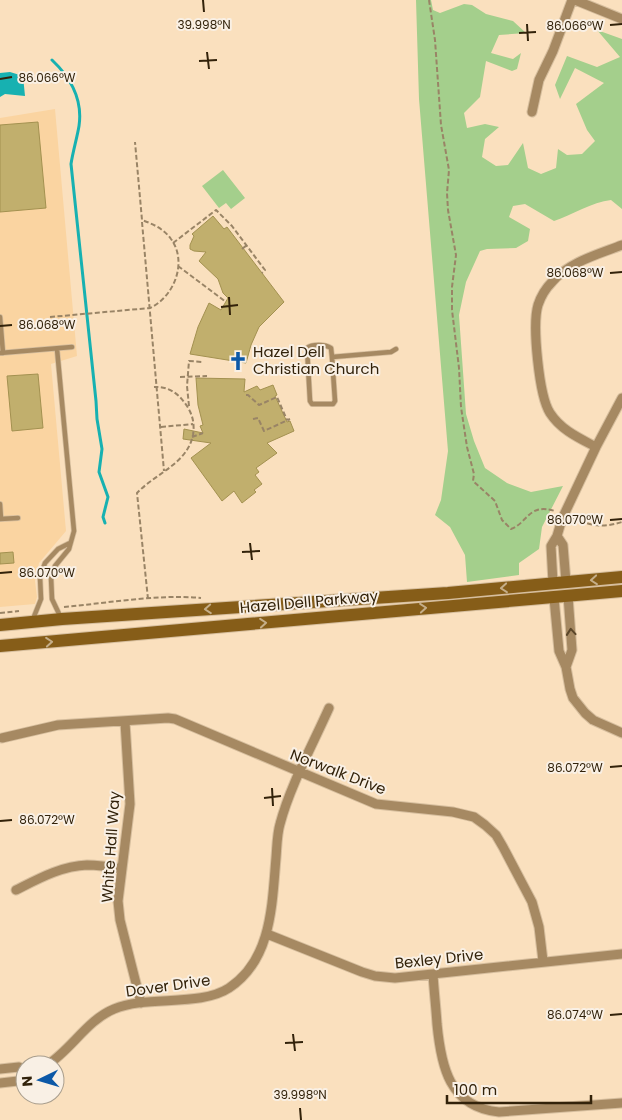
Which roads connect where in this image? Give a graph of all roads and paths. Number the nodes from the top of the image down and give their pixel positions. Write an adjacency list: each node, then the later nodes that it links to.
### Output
1 (429, 0): 38 (path)
2 (574, 0): 3 (street); 4 (street)
3 (622, 19)
4 (532, 112)
5 (135, 142): 6 (path)
6 (142, 220): 7 (path); 14 (path)
7 (173, 243): 9 (path); 11 (path)
8 (622, 244): 35 (street)
9 (247, 245): 10 (path); 12 (path)
10 (242, 249)
11 (178, 266): 13 (path); 14 (path)
12 (262, 273)
13 (226, 302)
14 (150, 308): 16 (path); 26 (path)
15 (0, 317): 20 (lane)
16 (50, 317)
17 (72, 348): 18 (lane)
18 (57, 349): 20 (lane); 43 (lane)
19 (396, 349): 21 (lane)
20 (2, 353)
21 (332, 357): 21 (lane)
22 (202, 362): 23 (path)
23 (187, 376): 24 (path); 25 (path); 29 (path)
24 (207, 376)
25 (180, 377)
26 (155, 387): 29 (path); 32 (path)
27 (246, 395): 30 (path)
28 (622, 398): 35 (street)
29 (190, 408): 31 (path)
30 (253, 419)
31 (194, 424): 32 (path); 34 (path)
32 (161, 427): 36 (path)
33 (202, 433): 34 (path)
34 (192, 437): 36 (path)
35 (596, 447): 38 (street)
36 (164, 471): 50 (path)
37 (0, 504): 40 (lane)
38 (564, 514): 41 (path); 42 (street)
39 (18, 518): 40 (lane)
40 (1, 519)
41 (622, 522)
42 (557, 536): 45 (street); 45 (street)
43 (70, 543): 53 (lane); 54 (lane)
44 (622, 577): 45 (main road, Hazel Dell Parkway, one-way to 45)
45 (560, 583): 47 (lane); 48 (lane); 53 (main road, Hazel Dell Parkway, one-way to 53)
46 (622, 591): 47 (main road, Hazel Dell Parkway)
47 (568, 596): 48 (main road, Hazel Dell Parkway); 57 (street, one-way to 47)
48 (554, 598): 56 (main road, Hazel Dell Parkway, one-way to 48); 57 (street)
49 (140, 599): 53 (path)
50 (148, 599)
51 (24, 611): 52 (path)
52 (0, 613)
53 (63, 613): 54 (main road, Hazel Dell Parkway)
54 (32, 622): 55 (main road, Hazel Dell Parkway)
55 (0, 625)
56 (0, 646)
57 (566, 667): 60 (street)
58 (329, 708): 62 (street, Dover Drive)
59 (125, 722): 61 (street, Norwalk Drive); 62 (street, Norwalk Drive); 63 (street, White Hall Way)
60 (622, 733)
61 (2, 738)
62 (300, 773): 65 (street, Dover Drive); 67 (street, Norwalk Drive)
63 (122, 869): 64 (street); 69 (street, White Hall Way)
64 (16, 890)
65 (267, 934): 68 (street, Bexley Drive); 69 (street, Dover Drive)
66 (622, 954): 67 (street, Bexley Drive)
67 (544, 961): 68 (street, Bexley Drive)
68 (433, 974): 75 (street)
69 (141, 1003): 70 (street, Dover Drive)
70 (60, 1055)
71 (15, 1067): 72 (street)
72 (0, 1069)
73 (15, 1081): 74 (street)
74 (0, 1083)
75 (622, 1103)

